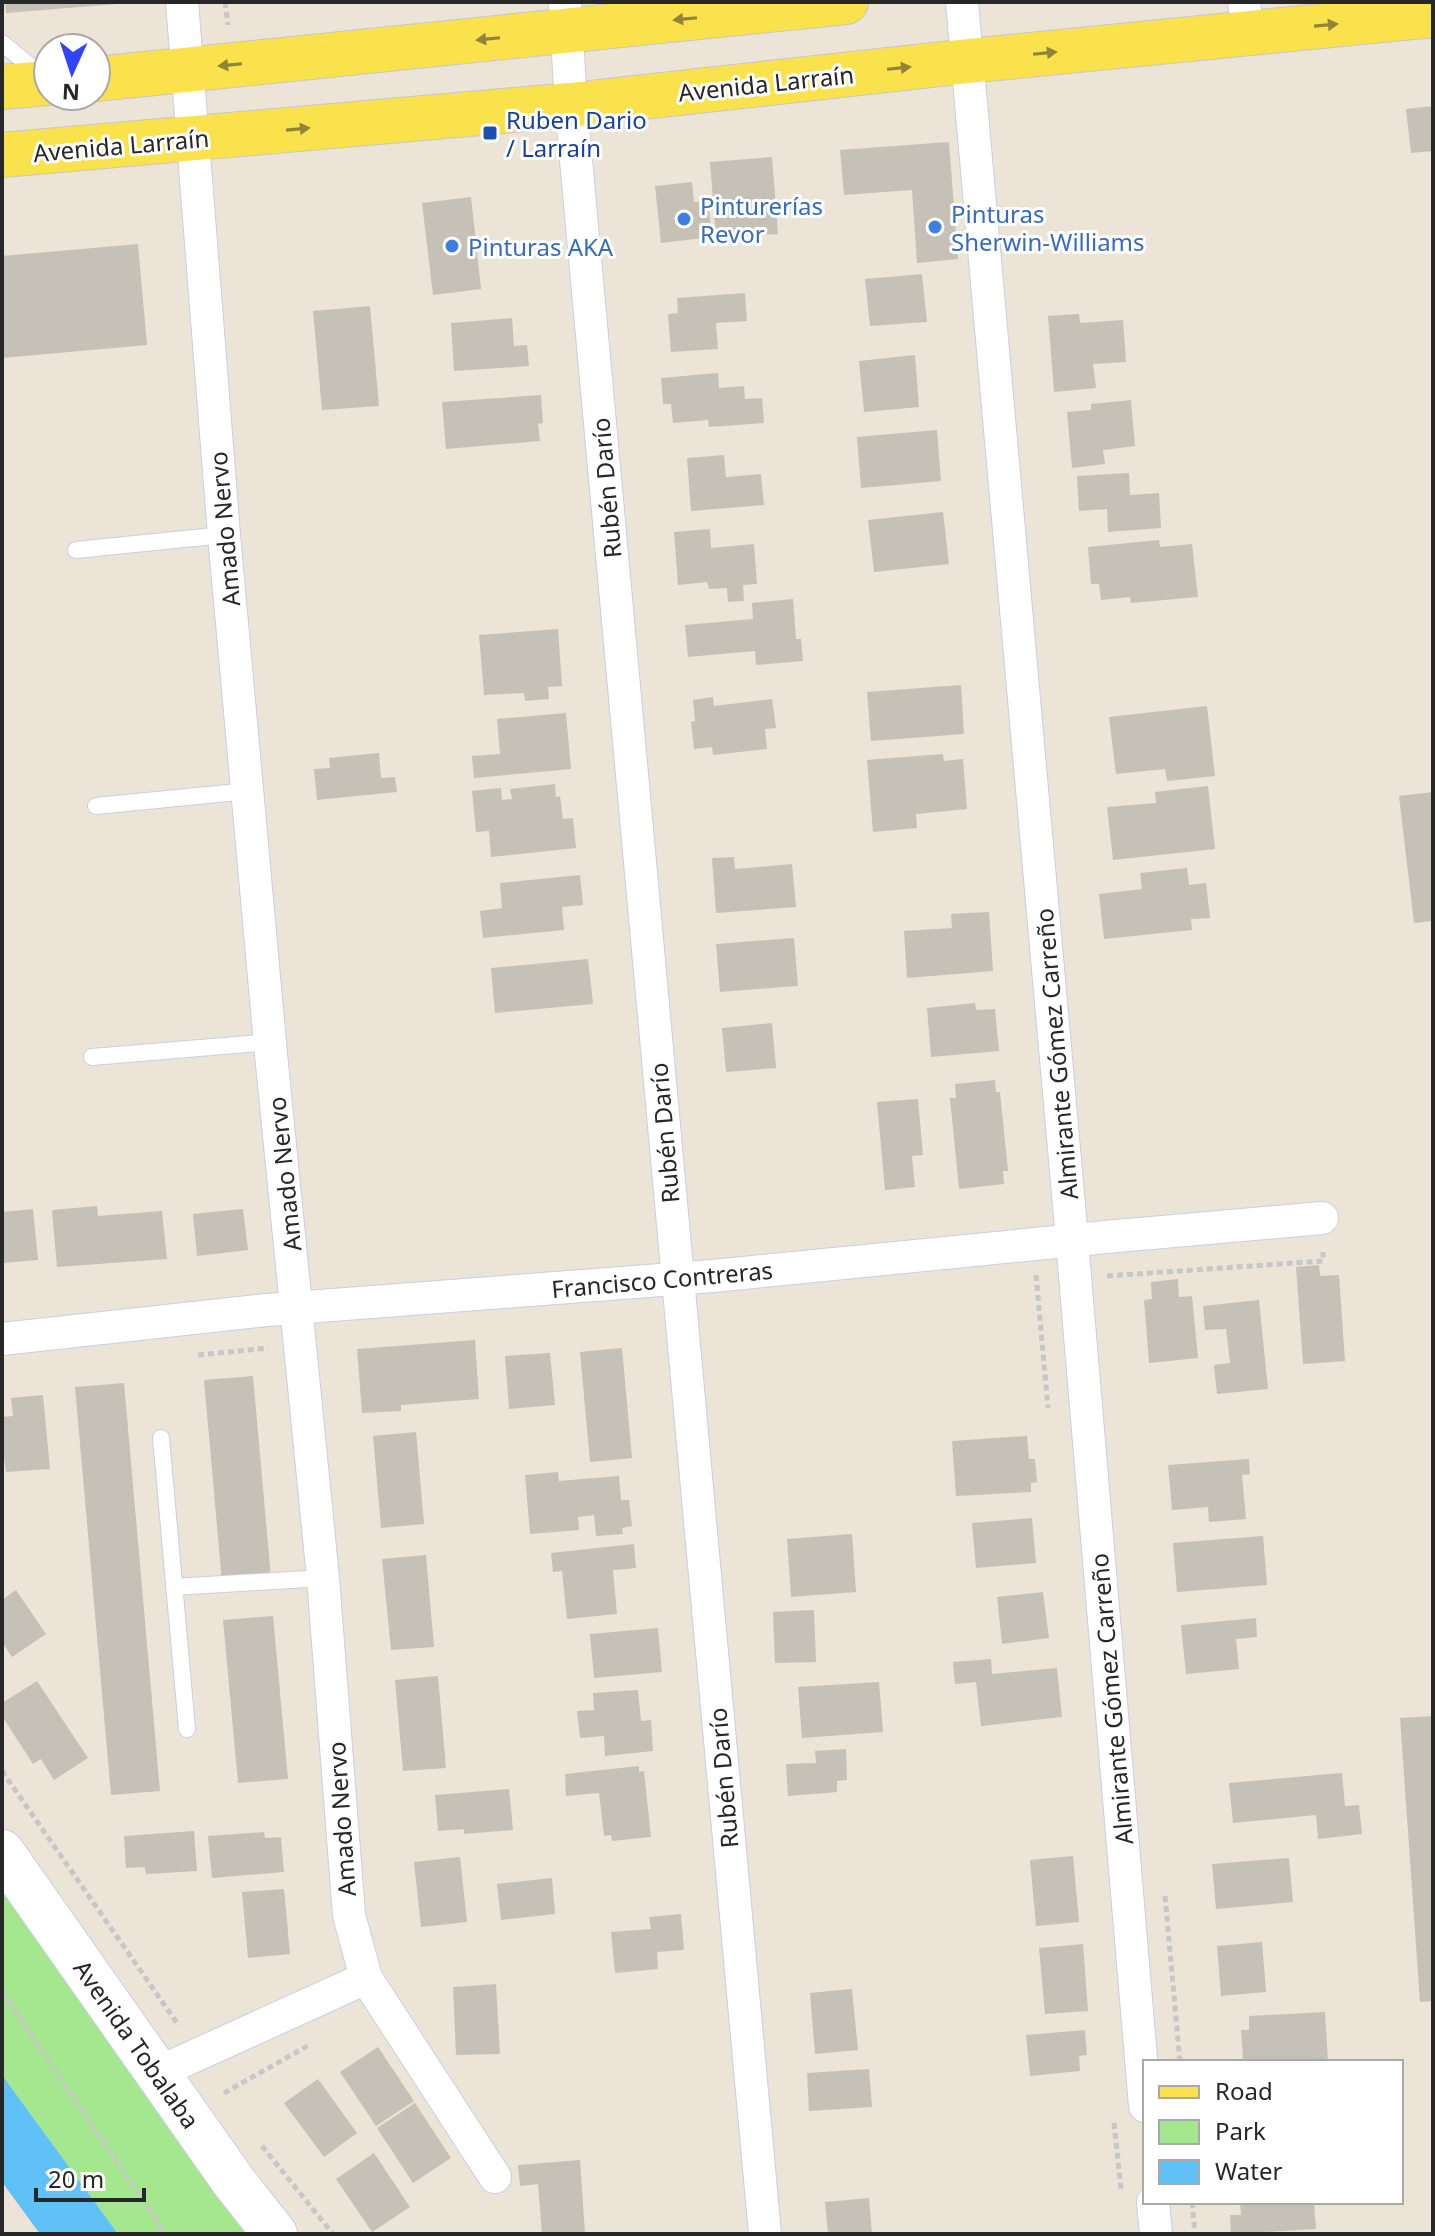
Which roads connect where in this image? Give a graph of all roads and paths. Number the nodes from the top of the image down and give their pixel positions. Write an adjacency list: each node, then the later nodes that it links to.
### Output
1 (182, 2): 10 (street, Amado Nervo)
2 (846, 2): 5 (main road, one-way to 5)
3 (962, 2): 8 (street, Almirante Gómez Carreño)
4 (1433, 15): 6 (main road, Avenida Larraín, one-way to 4)
5 (565, 17): 10 (main road, one-way to 10); 14 (street, Rubén Darío)
6 (1246, 17): 8 (main road, Avenida Larraín, one-way to 6)
7 (2, 43): 9 (lane)
8 (968, 61): 14 (main road, Avenida Larraín, one-way to 8); 24 (street, Almirante Gómez Carreño)
9 (32, 68)
10 (187, 70): 11 (main road); 15 (street, Amado Nervo)
11 (112, 77)
12 (32, 84): 13 (main road)
13 (2, 87)
14 (571, 105): 15 (main road, Avenida Larraín, one-way to 14); 25 (street, Rubén Darío)
15 (192, 139): 16 (main road, Avenida Larraín); 17 (street, Amado Nervo)
16 (2, 155)
17 (224, 535): 18 (lane); 19 (street, Amado Nervo)
18 (76, 550)
19 (248, 791): 20 (lane); 21 (street, Amado Nervo)
20 (96, 806)
21 (270, 1042): 22 (lane); 26 (street, Amado Nervo)
22 (92, 1057)
23 (1322, 1218): 24 (street, Francisco Contreras)
24 (1072, 1241): 25 (street, Francisco Contreras); 39 (street, Almirante Gómez Carreño)
25 (677, 1279): 26 (street, Francisco Contreras); 49 (street, Rubén Darío)
26 (298, 1308): 27 (street, Francisco Contreras); 29 (street, Amado Nervo)
27 (2, 1339)
28 (161, 1438): 30 (lane)
29 (323, 1578): 30 (lane); 34 (street, Amado Nervo)
30 (174, 1587): 31 (lane)
31 (187, 1729)
32 (2, 1771): 37 (path)
33 (2, 1852): 38 (main road, Avenida Tobalaba)
34 (366, 1978): 37 (street); 43 (street, Amado Nervo)
35 (2, 1992): 46 (path)
36 (320, 2039): 40 (path)
37 (198, 2055): 38 (street); 40 (path)
38 (157, 2073): 47 (main road, Avenida Tobalaba)
39 (1143, 2082)
40 (224, 2093): 41 (path)
41 (232, 2105)
42 (257, 2140): 48 (path)
43 (495, 2177)
44 (1153, 2204): 50 (street)
45 (1192, 2204): 51 (path)
46 (166, 2234)
47 (275, 2234)
48 (333, 2234)
49 (765, 2234)
50 (1156, 2234)
51 (1195, 2234)

